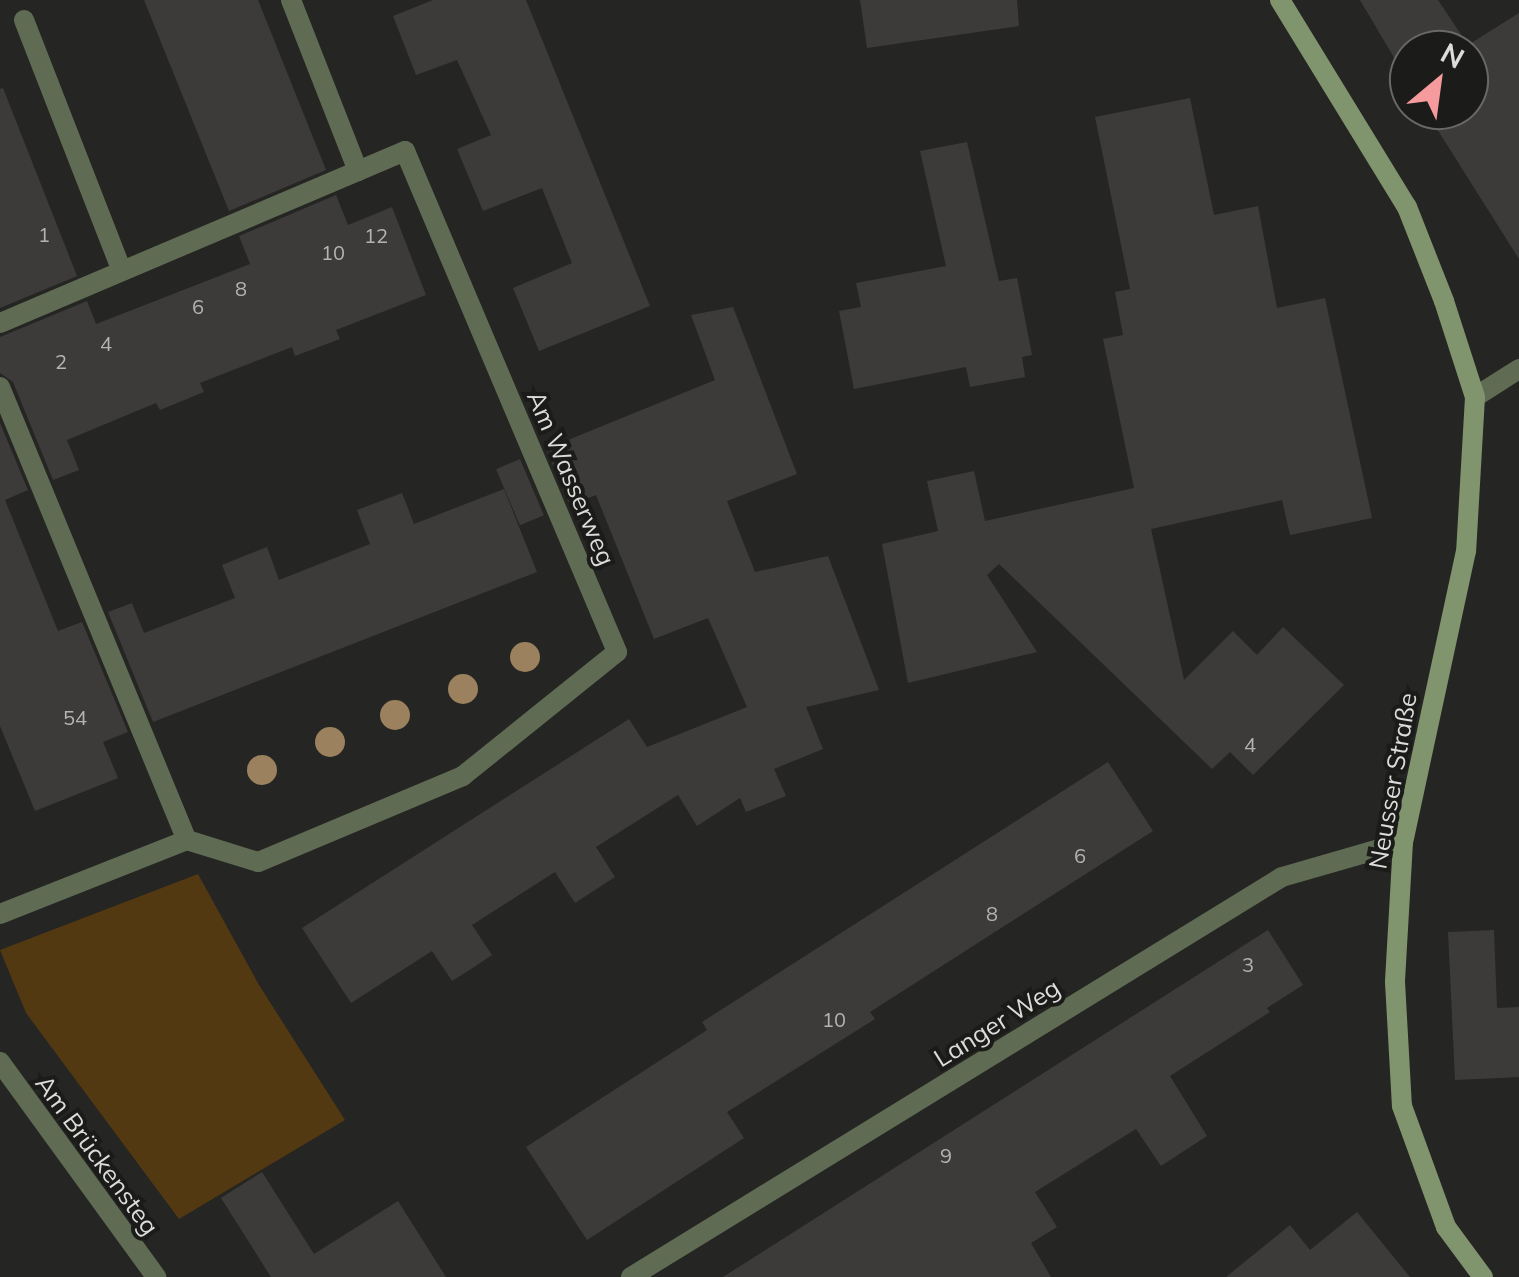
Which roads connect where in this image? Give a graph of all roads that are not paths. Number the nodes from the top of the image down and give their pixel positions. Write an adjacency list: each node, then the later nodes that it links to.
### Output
1 (291, 0): 4 (street)
2 (1280, 0): 9 (street, Neusser Straße)
3 (24, 20): 5 (street)
4 (358, 171): 5 (street, Am Wasserweg); 10 (street, Am Wasserweg)
5 (122, 271): 6 (street, Am Wasserweg)
6 (0, 323)
7 (1519, 370): 9 (street)
8 (0, 386): 10 (street)
9 (1475, 398): 11 (street, Neusser Straße)
10 (186, 840): 12 (street)
11 (1403, 842): 15 (street, Langer Weg); 16 (street, Neusser Straße)
12 (0, 914)
13 (0, 1062): 14 (street, Am Brückensteg)
14 (156, 1277)
15 (630, 1277)
16 (1483, 1277)

